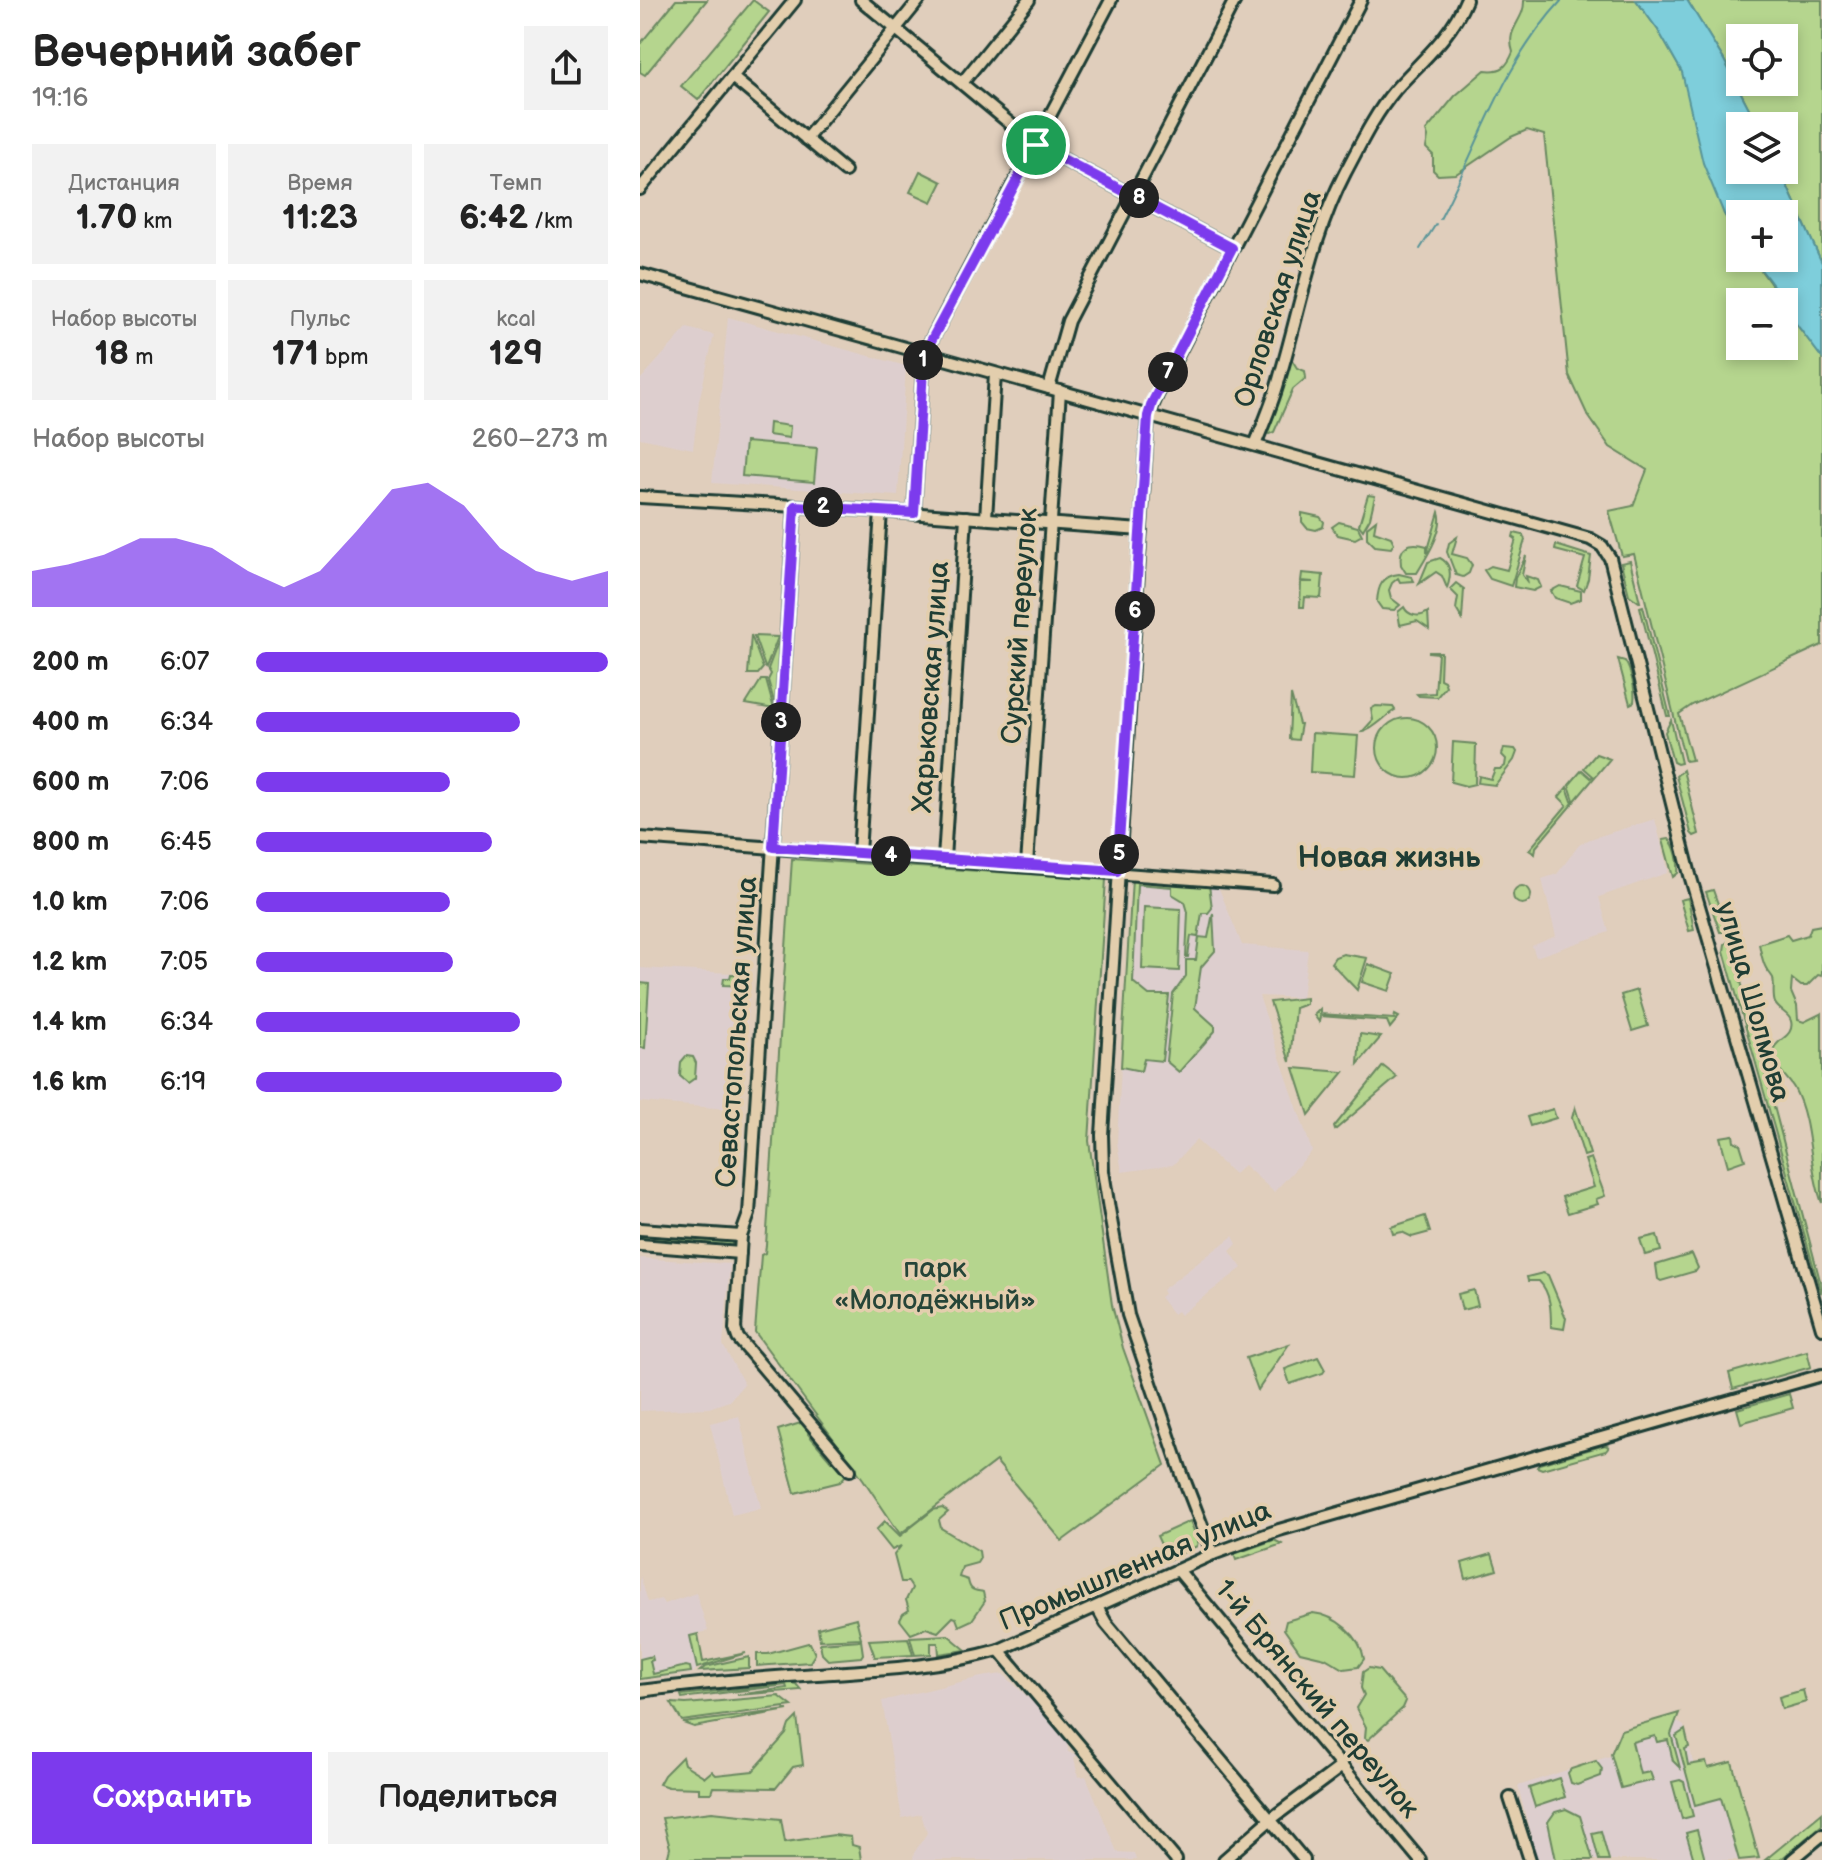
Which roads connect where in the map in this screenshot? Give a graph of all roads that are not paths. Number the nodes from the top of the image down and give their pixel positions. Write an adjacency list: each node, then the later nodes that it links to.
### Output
1 (795, 0): 10 (street)
2 (861, 0): 9 (street)
3 (919, 0): 9 (street)
4 (1029, 0): 11 (street)
5 (1235, 0): 16 (street, Сурский переулок)
6 (1361, 0): 17 (street)
7 (1466, 0): 23 (street, Орловская улица)
8 (1106, 2): 13 (street)
9 (896, 29): 11 (street); 12 (street)
10 (732, 77): 12 (street); 15 (street)
11 (962, 83): 13 (street)
12 (806, 139): 14 (street)
13 (1036, 145): 16 (street); 19 (street)
14 (845, 171)
15 (640, 189)
16 (1135, 196): 17 (street); 21 (street, Сурский переулок)
17 (1232, 248): 22 (street)
18 (640, 274): 19 (street, Орловская улица)
19 (924, 354): 20 (street, Орловская улица); 27 (street)
20 (995, 374): 21 (street, Орловская улица); 29 (street)
21 (1054, 390): 22 (street, Орловская улица); 30 (street, Сурский переулок)
22 (1148, 416): 23 (street, Орловская улица); 31 (street)
23 (1255, 445): 43 (street, улица Шолмова)
24 (640, 497): 25 (street)
25 (795, 506): 26 (street); 33 (street, Севастопольская улица)
26 (881, 511): 27 (street); 34 (street)
27 (914, 513): 28 (street)
28 (966, 517): 29 (street); 35 (street, Харьковская улица)
29 (986, 518): 30 (street)
30 (1051, 524): 31 (street); 36 (street, Сурский переулок)
31 (1141, 530): 37 (street)
32 (640, 838): 33 (street)
33 (773, 847): 34 (street); 40 (street, Севастопольская улица)
34 (859, 853): 35 (street)
35 (944, 859): 36 (street)
36 (1027, 865): 37 (street)
37 (1117, 871): 38 (street); 46 (street)
38 (1273, 885)
39 (640, 1229): 40 (street)
40 (741, 1236): 42 (street, Севастопольская улица)
41 (640, 1245): 42 (street)
42 (740, 1253): 45 (street, Севастопольская улица)
43 (1822, 1328)
44 (1822, 1375): 46 (street, Промышленная улица)
45 (850, 1470)
46 (1213, 1554): 47 (street, Промышленная улица)
47 (1178, 1570): 48 (street, Промышленная улица); 51 (street, 1-й Брянский переулок)
48 (1097, 1607): 49 (street, Промышленная улица); 53 (street)
49 (999, 1650): 50 (street, Промышленная улица); 55 (street)
50 (640, 1691)
51 (1342, 1766): 53 (street); 58 (street, 1-й Брянский переулок)
52 (1510, 1798): 59 (street)
53 (1271, 1819): 56 (street); 57 (street)
54 (1822, 1835): 60 (street)
55 (1176, 1860)
56 (1224, 1860)
57 (1304, 1860)
58 (1420, 1860)
59 (1530, 1860)
60 (1792, 1860)

